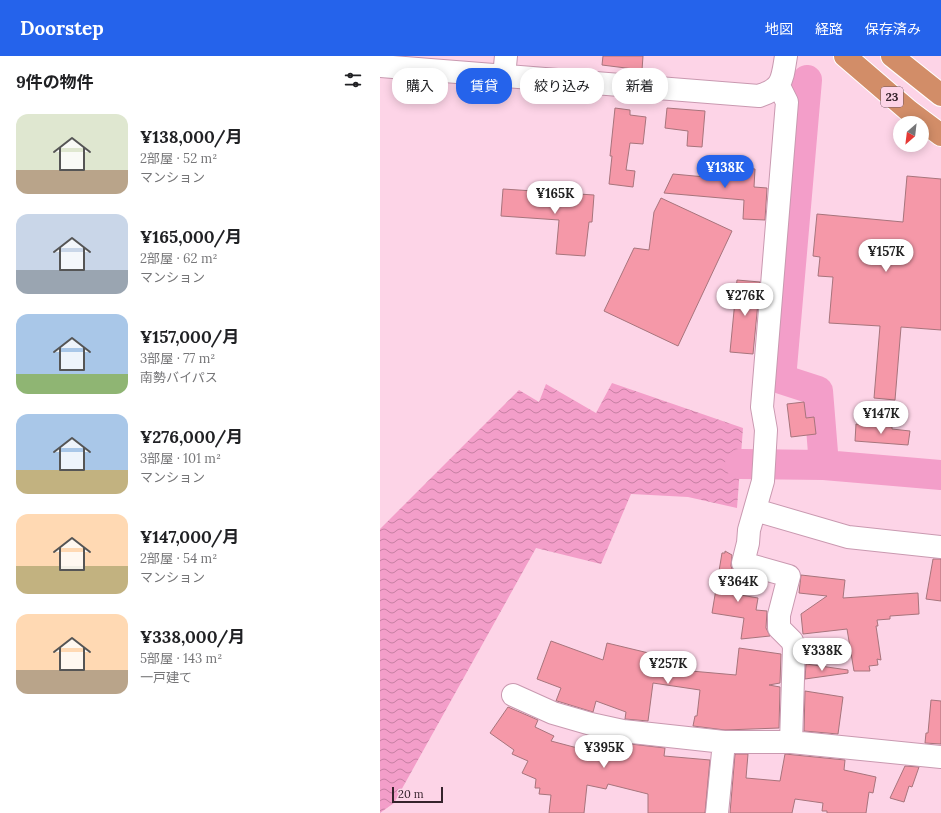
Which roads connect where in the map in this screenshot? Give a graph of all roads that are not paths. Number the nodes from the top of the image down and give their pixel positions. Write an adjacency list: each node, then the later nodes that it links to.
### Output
1 (786, 56): 6 (street)
2 (844, 56): 8 (highway, 23)
3 (892, 56): 7 (highway, 23)
4 (380, 66): 5 (street)
5 (505, 66): 6 (street)
6 (779, 86): 9 (street)
7 (941, 95)
8 (941, 135)
9 (755, 510): 10 (street); 13 (street)
10 (941, 547)
11 (513, 695): 12 (street)
12 (724, 742): 13 (street); 15 (street)
13 (790, 742): 14 (street)
14 (941, 757)
15 (717, 813)

